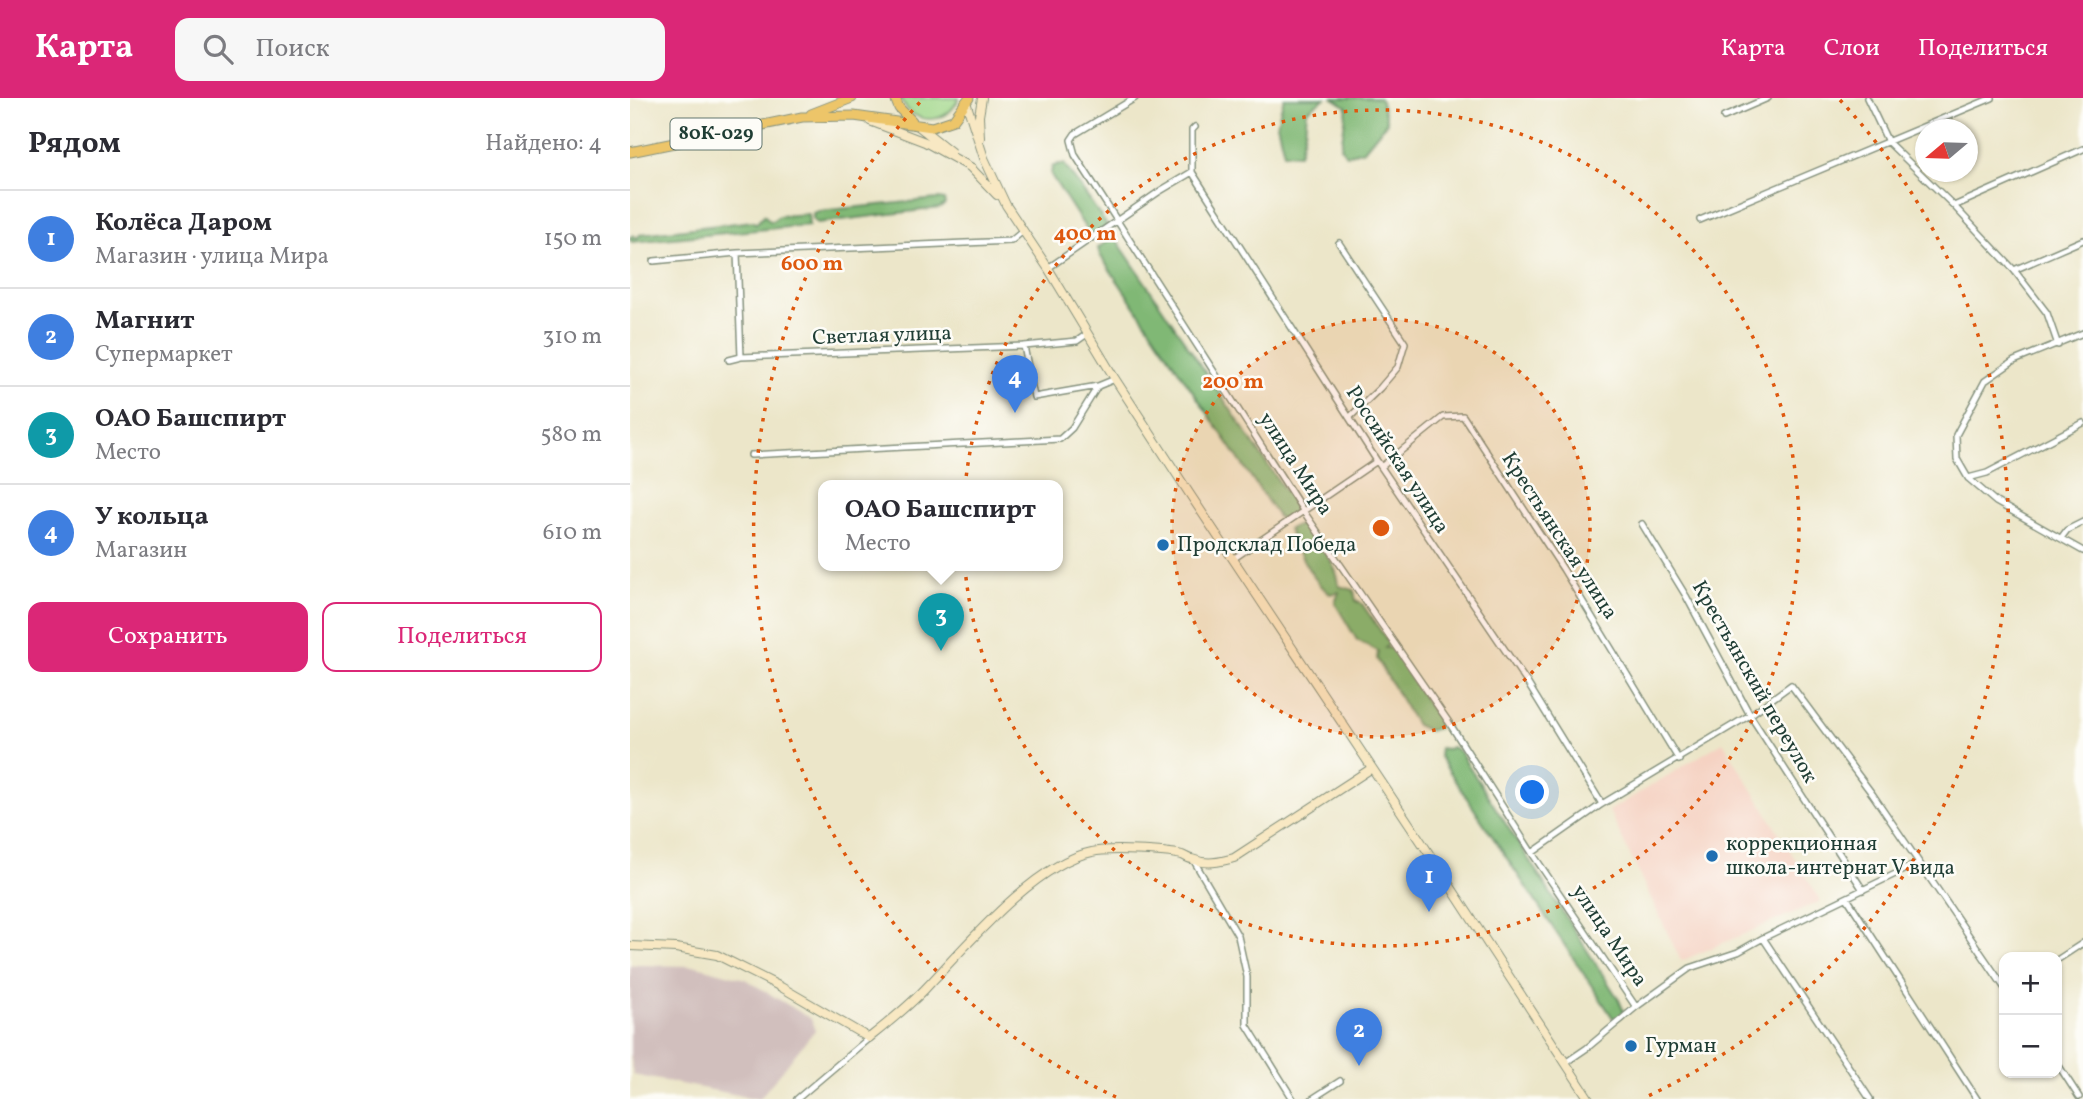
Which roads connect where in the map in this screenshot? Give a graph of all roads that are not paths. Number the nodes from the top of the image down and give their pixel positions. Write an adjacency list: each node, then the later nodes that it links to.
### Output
1 (852, 98): 10 (main road, 80К-029)
2 (895, 98): 12 (main road)
3 (982, 98): 17 (main road)
4 (1135, 98): 23 (street, улица Мира)
5 (1768, 98): 11 (street)
6 (1867, 98): 14 (street)
7 (1992, 98): 14 (street)
8 (967, 99): 12 (main road, 80К-029); 17 (main road)
9 (854, 116): 10 (main road, 80К-029); 12 (main road, 80К-029); 18 (main road)
10 (802, 117): 16 (main road, 80К-029)
11 (1724, 117)
12 (914, 122): 18 (main road)
13 (1195, 127): 19 (street)
14 (1888, 142): 21 (street); 22 (street)
15 (2083, 149): 21 (street)
16 (630, 152)
17 (984, 158): 20 (main road)
18 (972, 169): 20 (main road)
19 (1192, 172): 23 (street); 39 (street, Российская улица)
20 (1006, 205): 24 (main road)
21 (1954, 206): 30 (street)
22 (1700, 220)
23 (1117, 222): 29 (street); 44 (street, улица Мира)
24 (1023, 231): 27 (street); 29 (main road)
25 (2083, 240): 30 (street)
26 (1339, 243): 39 (street)
27 (737, 253): 28 (street); 35 (street)
28 (654, 261)
29 (1048, 268): 32 (main road)
30 (2014, 270): 33 (street)
31 (2083, 333): 33 (street)
32 (1087, 334): 34 (street, Светлая улица); 37 (main road)
33 (2058, 345): 43 (street)
34 (1024, 346): 35 (street, Светлая улица); 38 (street)
35 (741, 357): 36 (street, Светлая улица)
36 (729, 360)
37 (1115, 379): 38 (street); 49 (main road)
38 (1098, 386): 41 (street)
39 (1350, 417): 42 (street, Российская улица)
40 (2083, 423): 43 (street)
41 (751, 455)
42 (1379, 464): 44 (street); 51 (street, Крестьянская улица); 53 (street, Российская улица)
43 (1968, 478): 47 (street)
44 (1304, 512): 49 (street); 54 (street, улица Мира)
45 (2083, 522): 47 (street)
46 (1642, 524): 50 (street, Крестьянский переулок)
47 (2060, 538): 48 (street)
48 (2083, 551)
49 (1233, 559): 52 (main road)
50 (1750, 715): 51 (street); 56 (street); 57 (street, Крестьянский переулок)
51 (1679, 760): 53 (street)
52 (1372, 768): 55 (main road); 66 (main road)
53 (1602, 804): 54 (street)
54 (1532, 853): 64 (street, улица Мира)
55 (1194, 861): 65 (main road); 71 (street)
56 (1919, 863): 57 (street); 63 (street)
57 (1863, 890): 58 (street)
58 (1847, 898): 59 (street); 75 (street)
59 (1763, 938): 64 (street); 74 (street)
60 (2083, 943): 62 (street)
61 (630, 946): 65 (main road)
62 (2062, 957)
63 (1999, 980)
64 (1636, 1006): 66 (street)
65 (869, 1038): 70 (street)
66 (1565, 1063): 73 (main road)
67 (2062, 1071): 69 (street)
68 (1339, 1081): 72 (street)
69 (2079, 1097)
70 (797, 1099)
71 (1293, 1099)
72 (1312, 1099)
73 (1589, 1099)
74 (1870, 1099)
75 (1977, 1099)

